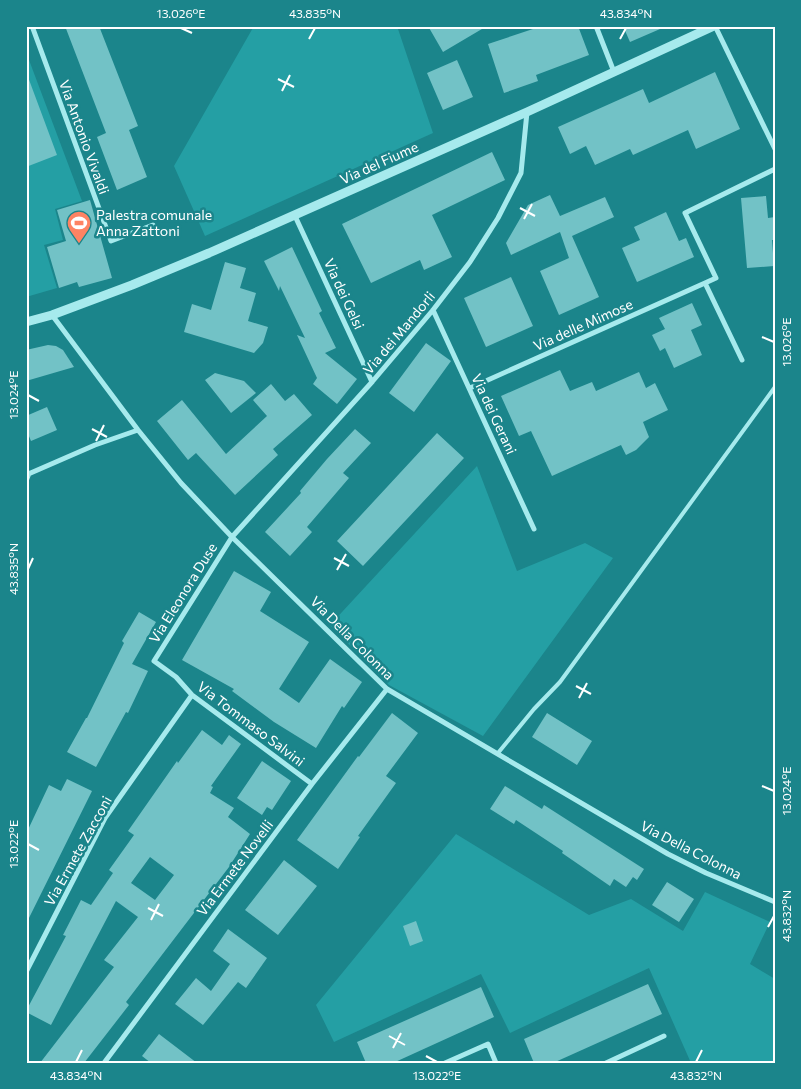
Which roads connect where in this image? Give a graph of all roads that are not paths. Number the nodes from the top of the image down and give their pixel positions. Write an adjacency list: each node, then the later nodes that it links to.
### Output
1 (32, 26): 9 (street, Via Antonio Vivaldi)
2 (596, 26): 4 (street)
3 (714, 26): 4 (street, Via del Fiume); 6 (street)
4 (614, 72): 5 (street, Via del Fiume)
5 (527, 112): 8 (street, Via del Fiume); 11 (street, Via dei Mandorli)
6 (775, 149)
7 (775, 169): 10 (street)
8 (295, 216): 12 (street, Via del Fiume); 15 (street, Via dei Gelsi)
9 (153, 225)
10 (705, 283): 14 (street); 17 (street, Via delle Mimose)
11 (433, 310): 15 (street, Via dei Mandorli); 17 (street, Via dei Gerani)
12 (52, 315): 13 (street, Via del Fiume); 18 (street, Via Della Colonna)
13 (26, 322)
14 (742, 360)
15 (372, 382): 22 (street, Via dei Mandorli)
16 (775, 387): 26 (lane)
17 (470, 388): 21 (street, Via dei Gerani)
18 (138, 430): 19 (street); 22 (street, Via Della Colonna)
19 (28, 474): 20 (street)
20 (26, 481)
21 (534, 529)
22 (232, 537): 23 (street, Via Eleonora Duse); 24 (street, Via Della Colonna)
23 (154, 661): 25 (street, Via Tommaso Salvini)
24 (387, 689): 26 (street, Via Della Colonna); 27 (street, Via Ermete Novelli)
25 (192, 695): 27 (street, Via Tommaso Salvini); 29 (street, Via Ermete Zacconi)
26 (498, 753): 28 (street, Via Della Colonna)
27 (312, 784): 31 (street, Via Ermete Novelli)
28 (775, 902)
29 (26, 972)
30 (664, 1036): 34 (street)
31 (104, 1063)
32 (445, 1063): 33 (street)
33 (496, 1063)
34 (606, 1063)

